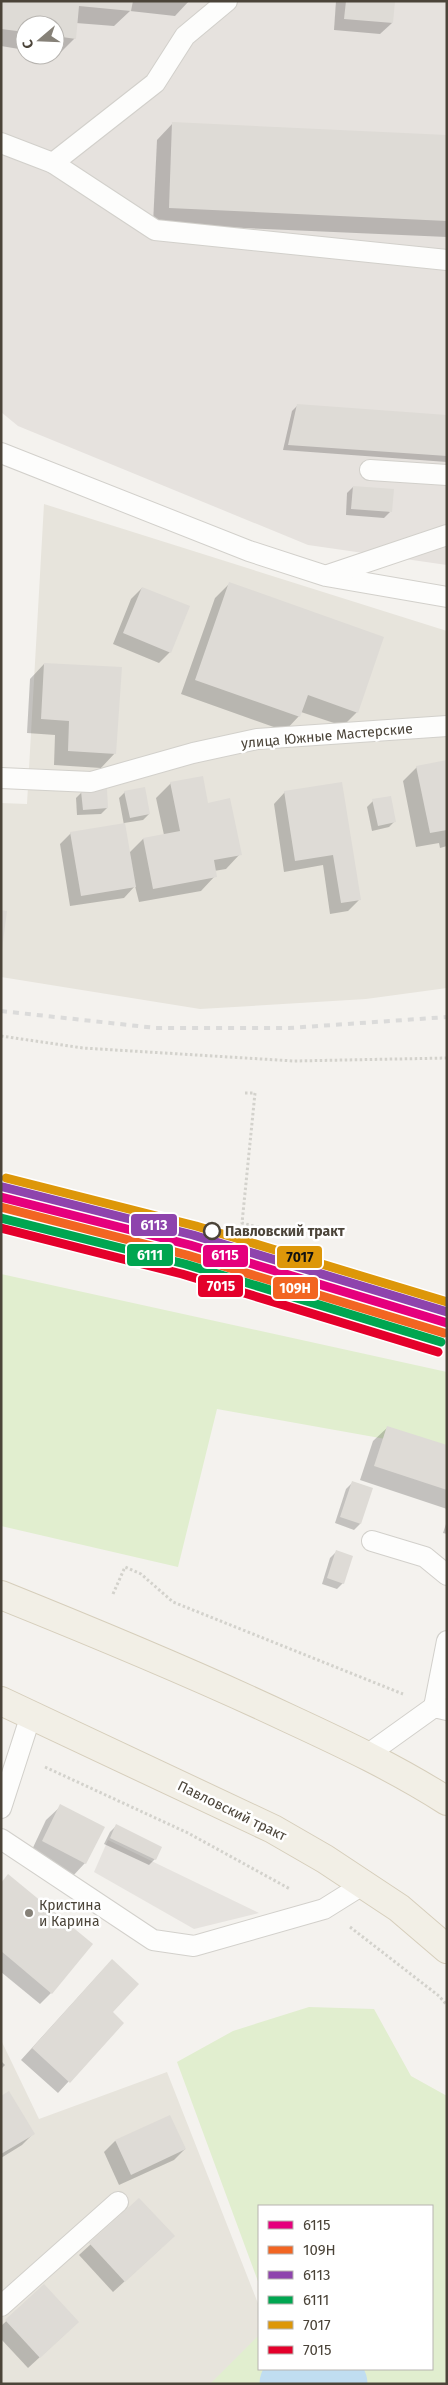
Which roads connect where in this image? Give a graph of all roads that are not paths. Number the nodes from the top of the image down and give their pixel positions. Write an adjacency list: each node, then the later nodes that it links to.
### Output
1 (226, 1): 3 (lane)
2 (1, 143): 3 (lane)
3 (53, 163): 4 (lane)
4 (447, 260)
5 (1, 453): 9 (lane)
6 (370, 470): 7 (lane)
7 (447, 476)
8 (447, 534): 9 (lane)
9 (326, 576): 10 (lane)
10 (447, 598)
11 (447, 726): 12 (lane, улица Южные Мастерские)
12 (1, 778)
13 (372, 1541): 14 (lane)
14 (447, 1575)
15 (1, 1595): 20 (main road)
16 (447, 1641): 18 (lane)
17 (1, 1701): 19 (main road, Павловский тракт)
18 (440, 1709): 20 (lane)
19 (31, 1715): 22 (lane); 24 (main road, Павловский тракт)
20 (367, 1755): 21 (main road)
21 (447, 1801)
22 (1, 1808)
23 (1, 1839): 24 (lane)
24 (364, 1884): 25 (main road, Павловский тракт)
25 (447, 1949)
26 (118, 2202): 27 (lane)
27 (1, 2306)

